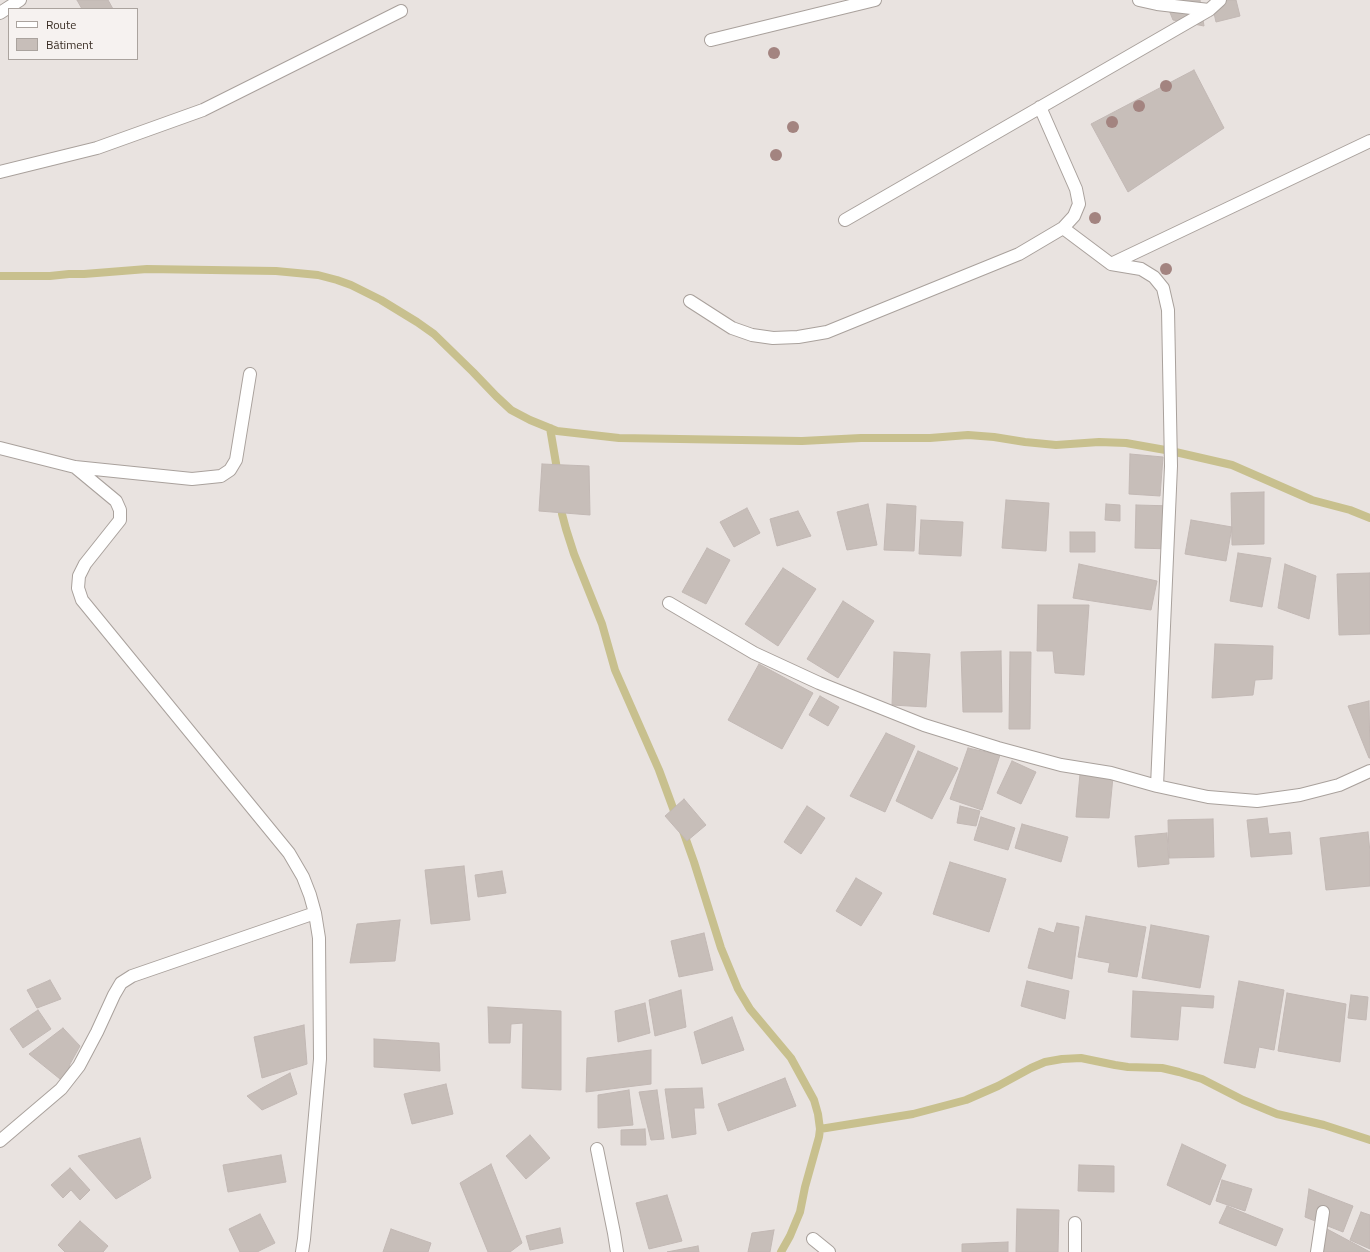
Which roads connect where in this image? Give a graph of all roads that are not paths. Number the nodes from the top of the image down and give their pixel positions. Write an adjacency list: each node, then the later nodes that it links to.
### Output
1 (20, 0): 5 (street)
2 (875, 0): 8 (street)
3 (1139, 0): 6 (street)
4 (1220, 0): 6 (street)
5 (9, 8)
6 (1209, 10): 9 (street)
7 (401, 11): 11 (street)
8 (711, 40)
9 (1040, 107): 12 (street); 13 (street)
10 (1370, 142): 14 (street)
11 (0, 172)
12 (845, 220)
13 (1063, 228): 14 (street); 15 (street)
14 (1111, 264): 21 (street)
15 (690, 301)
16 (250, 374): 18 (street)
17 (0, 448): 18 (street)
18 (75, 467): 22 (street)
19 (669, 603): 21 (street)
20 (1370, 771): 21 (street)
21 (1157, 786)
22 (315, 913): 23 (street); 28 (street)
23 (0, 1141)
24 (597, 1149): 29 (street)
25 (1323, 1212): 32 (street)
26 (1075, 1223): 31 (street)
27 (813, 1239): 30 (street)
28 (302, 1252)
29 (617, 1252)
30 (829, 1252)
31 (1075, 1252)
32 (1317, 1252)

